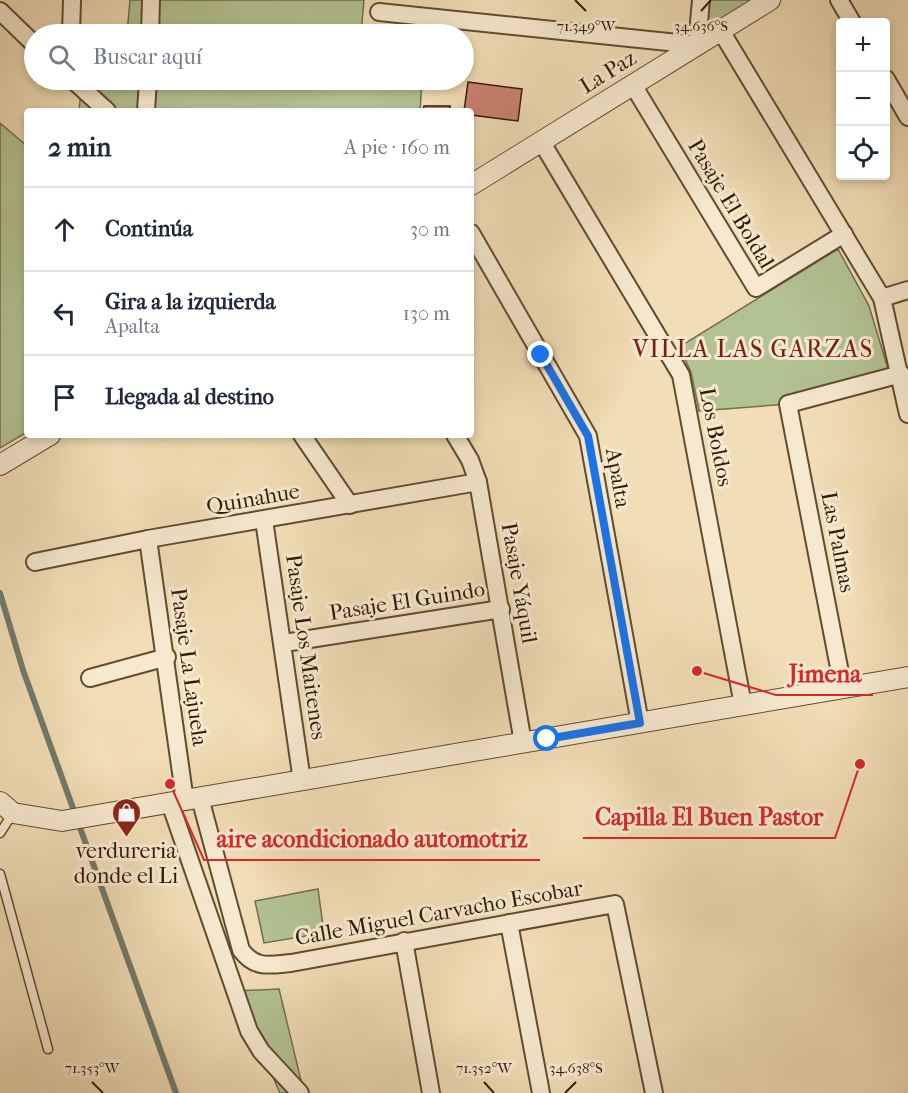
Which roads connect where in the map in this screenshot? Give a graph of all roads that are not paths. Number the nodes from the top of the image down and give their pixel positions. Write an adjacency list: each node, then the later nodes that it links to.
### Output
1 (72, 0): 9 (street)
2 (152, 0): 10 (street)
3 (700, 0): 13 (street)
4 (770, 0): 11 (street, La Paz)
5 (839, 0): 8 (street)
6 (0, 11): 12 (street)
7 (379, 12): 13 (street)
8 (850, 18)
9 (71, 24)
10 (151, 24)
11 (721, 31): 13 (street, La Paz); 23 (street)
12 (24, 34)
13 (697, 45): 14 (street, La Paz)
14 (633, 85): 21 (street, La Paz); 23 (street, Pasaje El Boldal)
15 (890, 87): 20 (street)
16 (84, 90): 18 (street)
17 (147, 90): 19 (street)
18 (104, 108)
19 (146, 108)
20 (908, 117)
21 (541, 141): 22 (street, La Paz); 44 (street, Los Boldos)
22 (474, 183)
23 (844, 234): 26 (street)
24 (474, 238): 45 (street, Apalta)
25 (908, 290): 26 (street)
26 (882, 298): 27 (street)
27 (901, 374): 28 (street); 43 (street, Las Palmas)
28 (908, 414)
29 (45, 438): 32 (street)
30 (305, 438): 34 (street)
31 (457, 438): 33 (street, Pasaje Yáquil)
32 (0, 465)
33 (478, 482): 34 (street, Quinahue); 38 (street, Pasaje Yáquil)
34 (350, 505): 35 (street, Quinahue)
35 (264, 520): 36 (street, Quinahue); 39 (street, Pasaje Los Maitenes)
36 (148, 539): 37 (street, Quinahue); 40 (street, Pasaje La Lajuela)
37 (35, 562)
38 (501, 609): 39 (street, Pasaje El Guindo); 46 (street, Pasaje Yáquil)
39 (284, 643): 47 (street, Pasaje Los Maitenes)
40 (166, 657): 42 (street); 48 (street, Pasaje La Lajuela)
41 (908, 677): 43 (street)
42 (90, 678)
43 (843, 688): 44 (street)
44 (743, 705): 45 (street)
45 (640, 723): 46 (street)
46 (523, 743): 47 (street)
47 (302, 781): 48 (street)
48 (185, 801): 49 (street); 53 (street, Calle Miguel Carvacho Escobar); 55 (street)
49 (7, 807): 50 (lane)
50 (0, 833)
51 (0, 874): 54 (lane)
52 (509, 923): 53 (street, Calle Miguel Carvacho Escobar); 57 (street); 58 (street, Calle Miguel Carvacho Escobar)
53 (404, 941): 56 (street)
54 (48, 1049)
55 (300, 1093)
56 (432, 1093)
57 (541, 1093)
58 (654, 1093)

